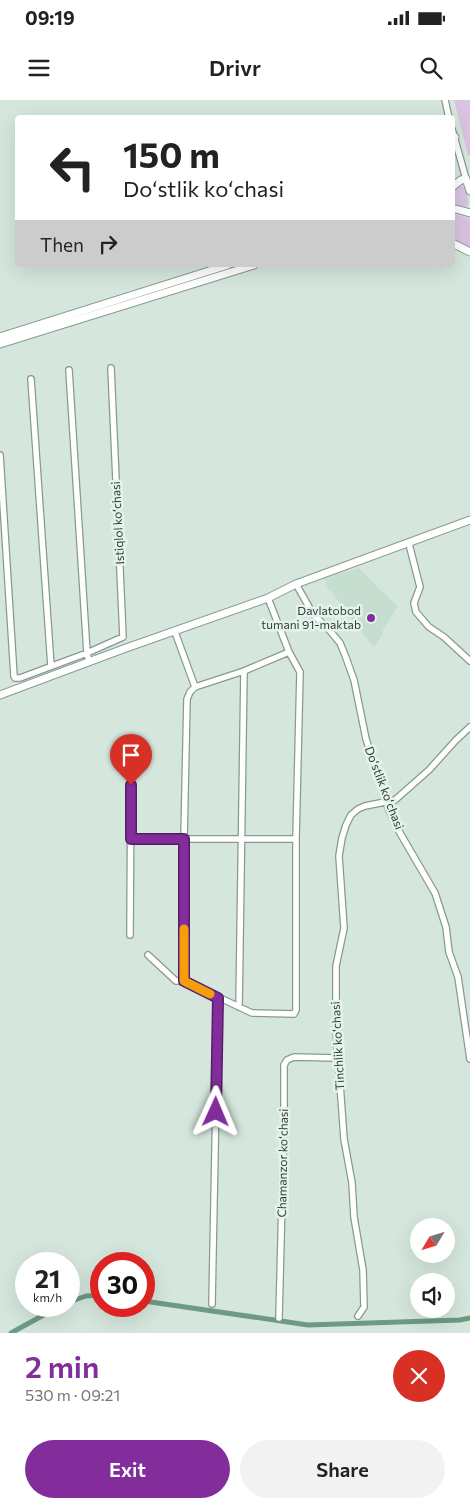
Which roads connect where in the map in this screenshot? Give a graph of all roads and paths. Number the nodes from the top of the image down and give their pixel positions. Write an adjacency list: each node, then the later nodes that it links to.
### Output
1 (445, 100): 2 (street)
2 (448, 115)
3 (455, 141): 4 (street)
4 (466, 179): 5 (street); 6 (street)
5 (455, 185)
6 (470, 191)
7 (455, 209): 8 (street)
8 (470, 213)
9 (455, 244): 10 (street)
10 (470, 252)
11 (222, 267): 13 (street)
12 (248, 267): 14 (street)
13 (0, 337)
14 (0, 344)
15 (111, 368): 25 (street, Istiqlol koʻchasi)
16 (69, 370): 25 (street)
17 (31, 379): 28 (street)
18 (0, 454): 28 (street, Istiqlol koʻchasi)
19 (470, 520): 20 (street)
20 (409, 544): 21 (street); 26 (street)
21 (296, 584): 22 (street); 34 (street, Doʻstlik koʻchasi)
22 (268, 598): 23 (street); 24 (street)
23 (175, 632): 27 (street); 30 (street)
24 (288, 652): 29 (street); 38 (street)
25 (87, 653): 27 (street); 28 (street, Istiqlol koʻchasi)
26 (470, 661)
27 (89, 662): 31 (street)
28 (51, 666)
29 (244, 671): 30 (street); 37 (street)
30 (195, 687): 36 (street)
31 (0, 695)
32 (470, 727): 34 (street)
33 (131, 767): 35 (street)
34 (387, 802): 44 (street, Tinchlik koʻchasi); 45 (street, Doʻstlik koʻchasi)
35 (131, 839): 36 (street); 39 (street)
36 (184, 839): 37 (street); 41 (street)
37 (241, 839): 38 (street); 43 (street)
38 (296, 839): 43 (street)
39 (130, 936)
40 (148, 956): 41 (street)
41 (184, 981): 42 (street)
42 (218, 998): 43 (street); 46 (street)
43 (240, 1007)
44 (337, 1058): 47 (street, Tinchlik koʻchasi); 48 (street, Chamanzor koʻchasi)
45 (470, 1059)
46 (212, 1304)
47 (358, 1316)
48 (279, 1318)

